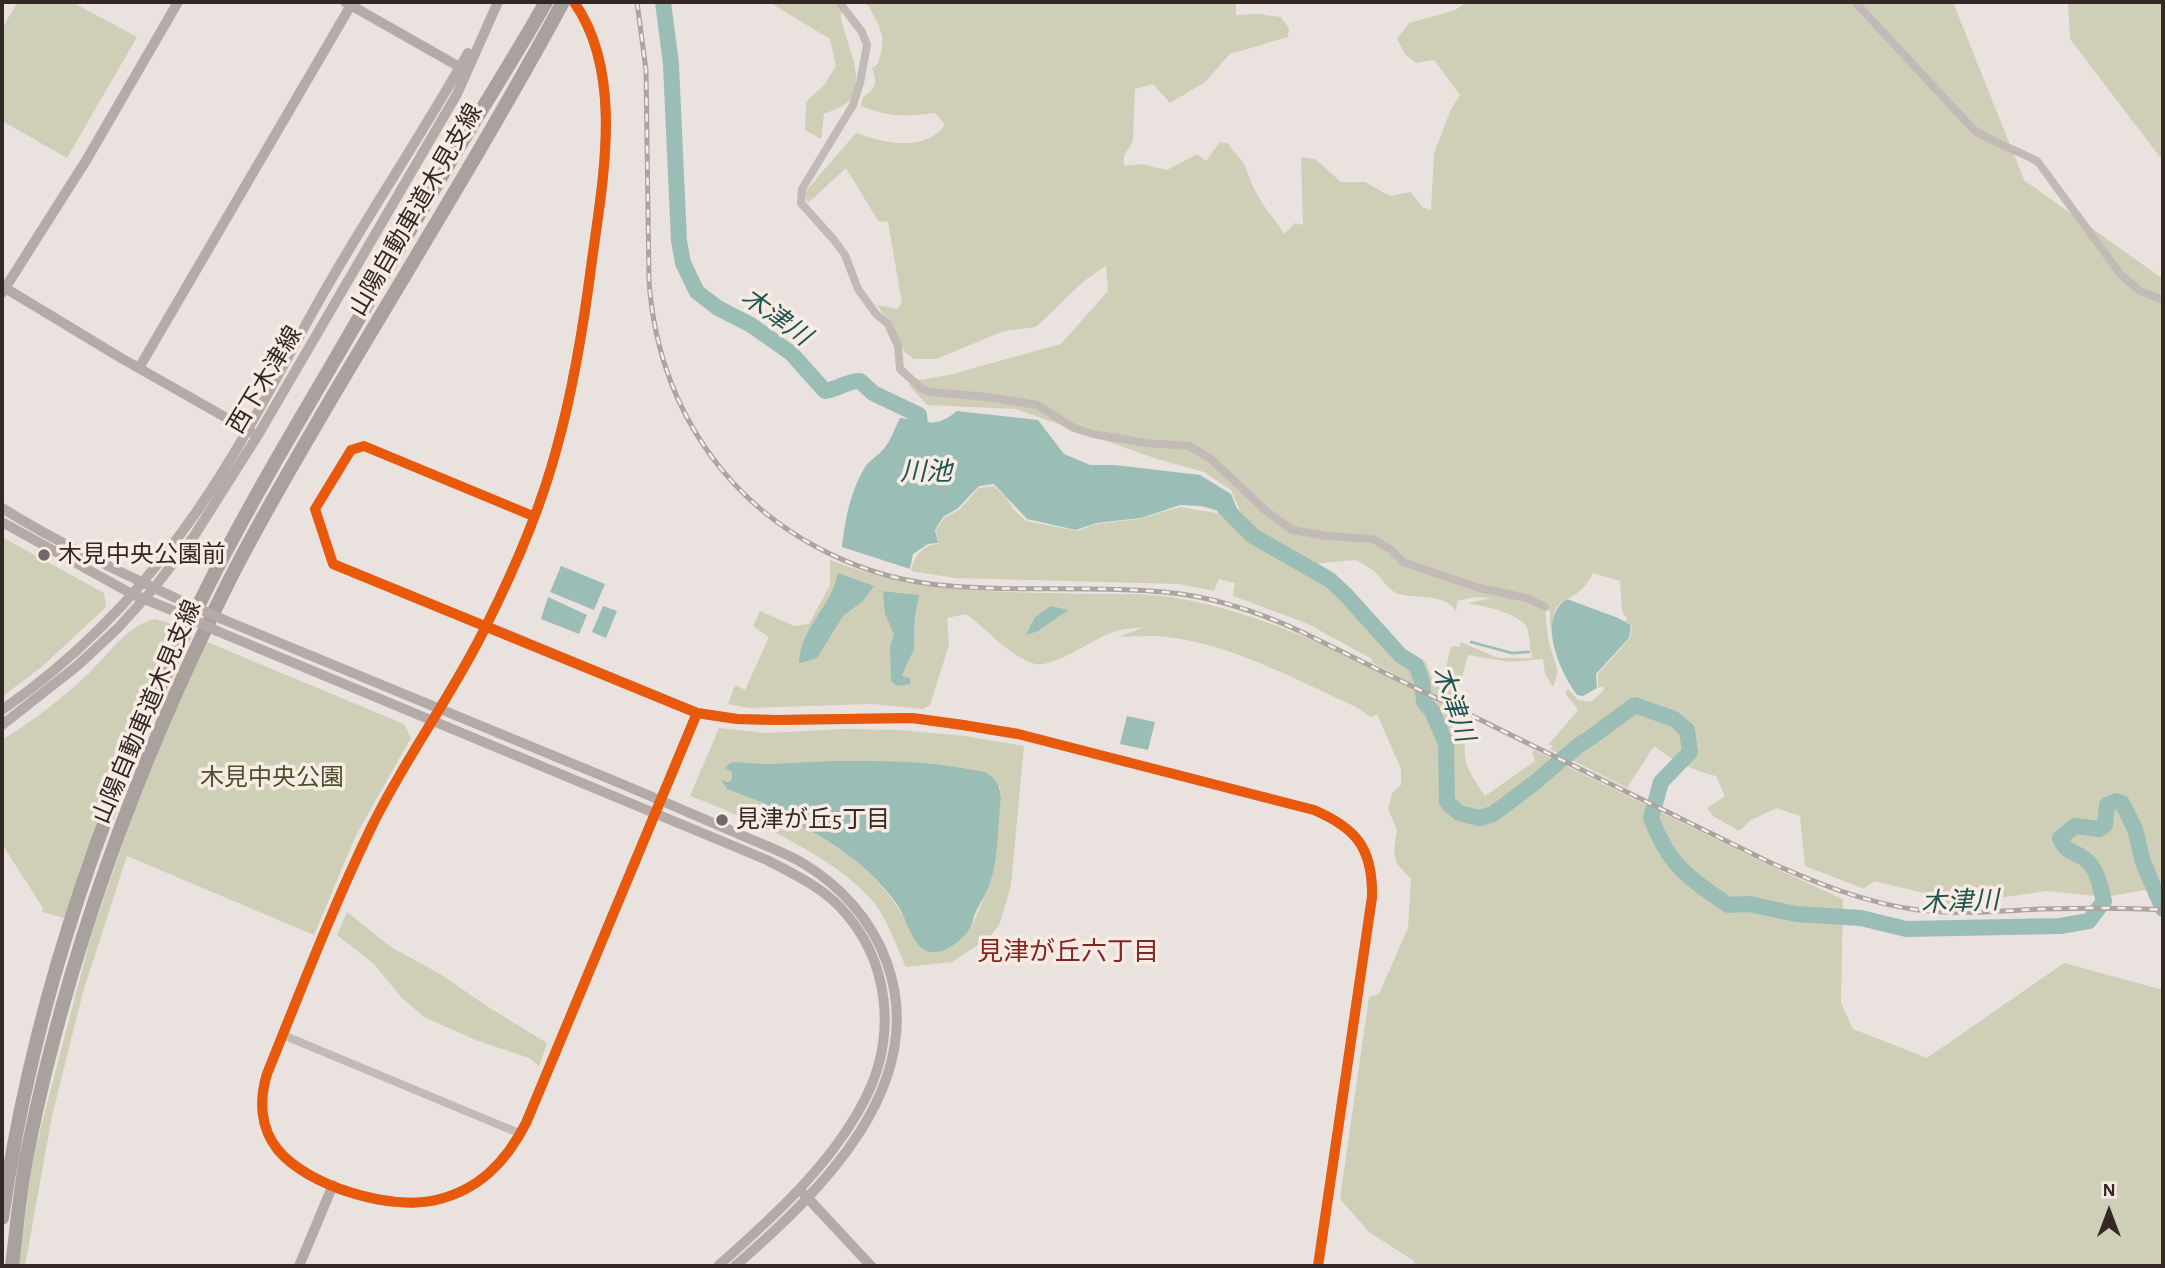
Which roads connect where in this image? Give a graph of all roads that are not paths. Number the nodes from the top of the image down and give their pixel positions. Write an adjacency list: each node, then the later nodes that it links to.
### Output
1 (178, 2): 10 (street)
2 (563, 2): 36 (highway, 山陽自動車道木見支線)
3 (574, 2): 15 (street)
4 (839, 2): 21 (street)
5 (1855, 2): 11 (street)
6 (497, 3): 9 (street, 西下木津線)
7 (348, 4): 9 (street); 12 (street)
8 (543, 7): 35 (highway, 山陽自動車道木見支線)
9 (464, 69): 13 (street, 西下木津線)
10 (3, 289): 12 (street)
11 (2163, 300)
12 (139, 368): 13 (street)
13 (253, 432): 17 (street, 西下木津線); 18 (street, 西下木津線)
14 (2, 508): 17 (street)
15 (533, 516): 22 (street); 22 (street)
16 (2, 522): 19 (street)
17 (142, 583): 18 (street); 19 (street, 西下木津線)
18 (154, 588): 20 (street, 西下木津線); 23 (street, bridge)
19 (131, 594): 20 (street); 24 (street, 西下木津線)
20 (144, 599): 26 (street, bridge); 27 (street, 西下木津線)
21 (1545, 607)
22 (486, 626): 23 (street); 25 (street)
23 (440, 709): 26 (street); 28 (street)
24 (2, 710)
25 (697, 713): 28 (street); 41 (street)
26 (432, 721): 29 (street); 30 (street)
27 (2, 725)
28 (661, 800): 29 (street); 34 (street)
29 (656, 814): 31 (street); 33 (street)
30 (283, 1035): 31 (street); 32 (street)
31 (521, 1133): 32 (street)
32 (333, 1185): 37 (street)
33 (799, 1188): 34 (street); 38 (street)
34 (808, 1198): 39 (street); 40 (street)
35 (2, 1218)
36 (12, 1266)
37 (299, 1266)
38 (719, 1266)
39 (736, 1266)
40 (871, 1266)
41 (1318, 1266)

